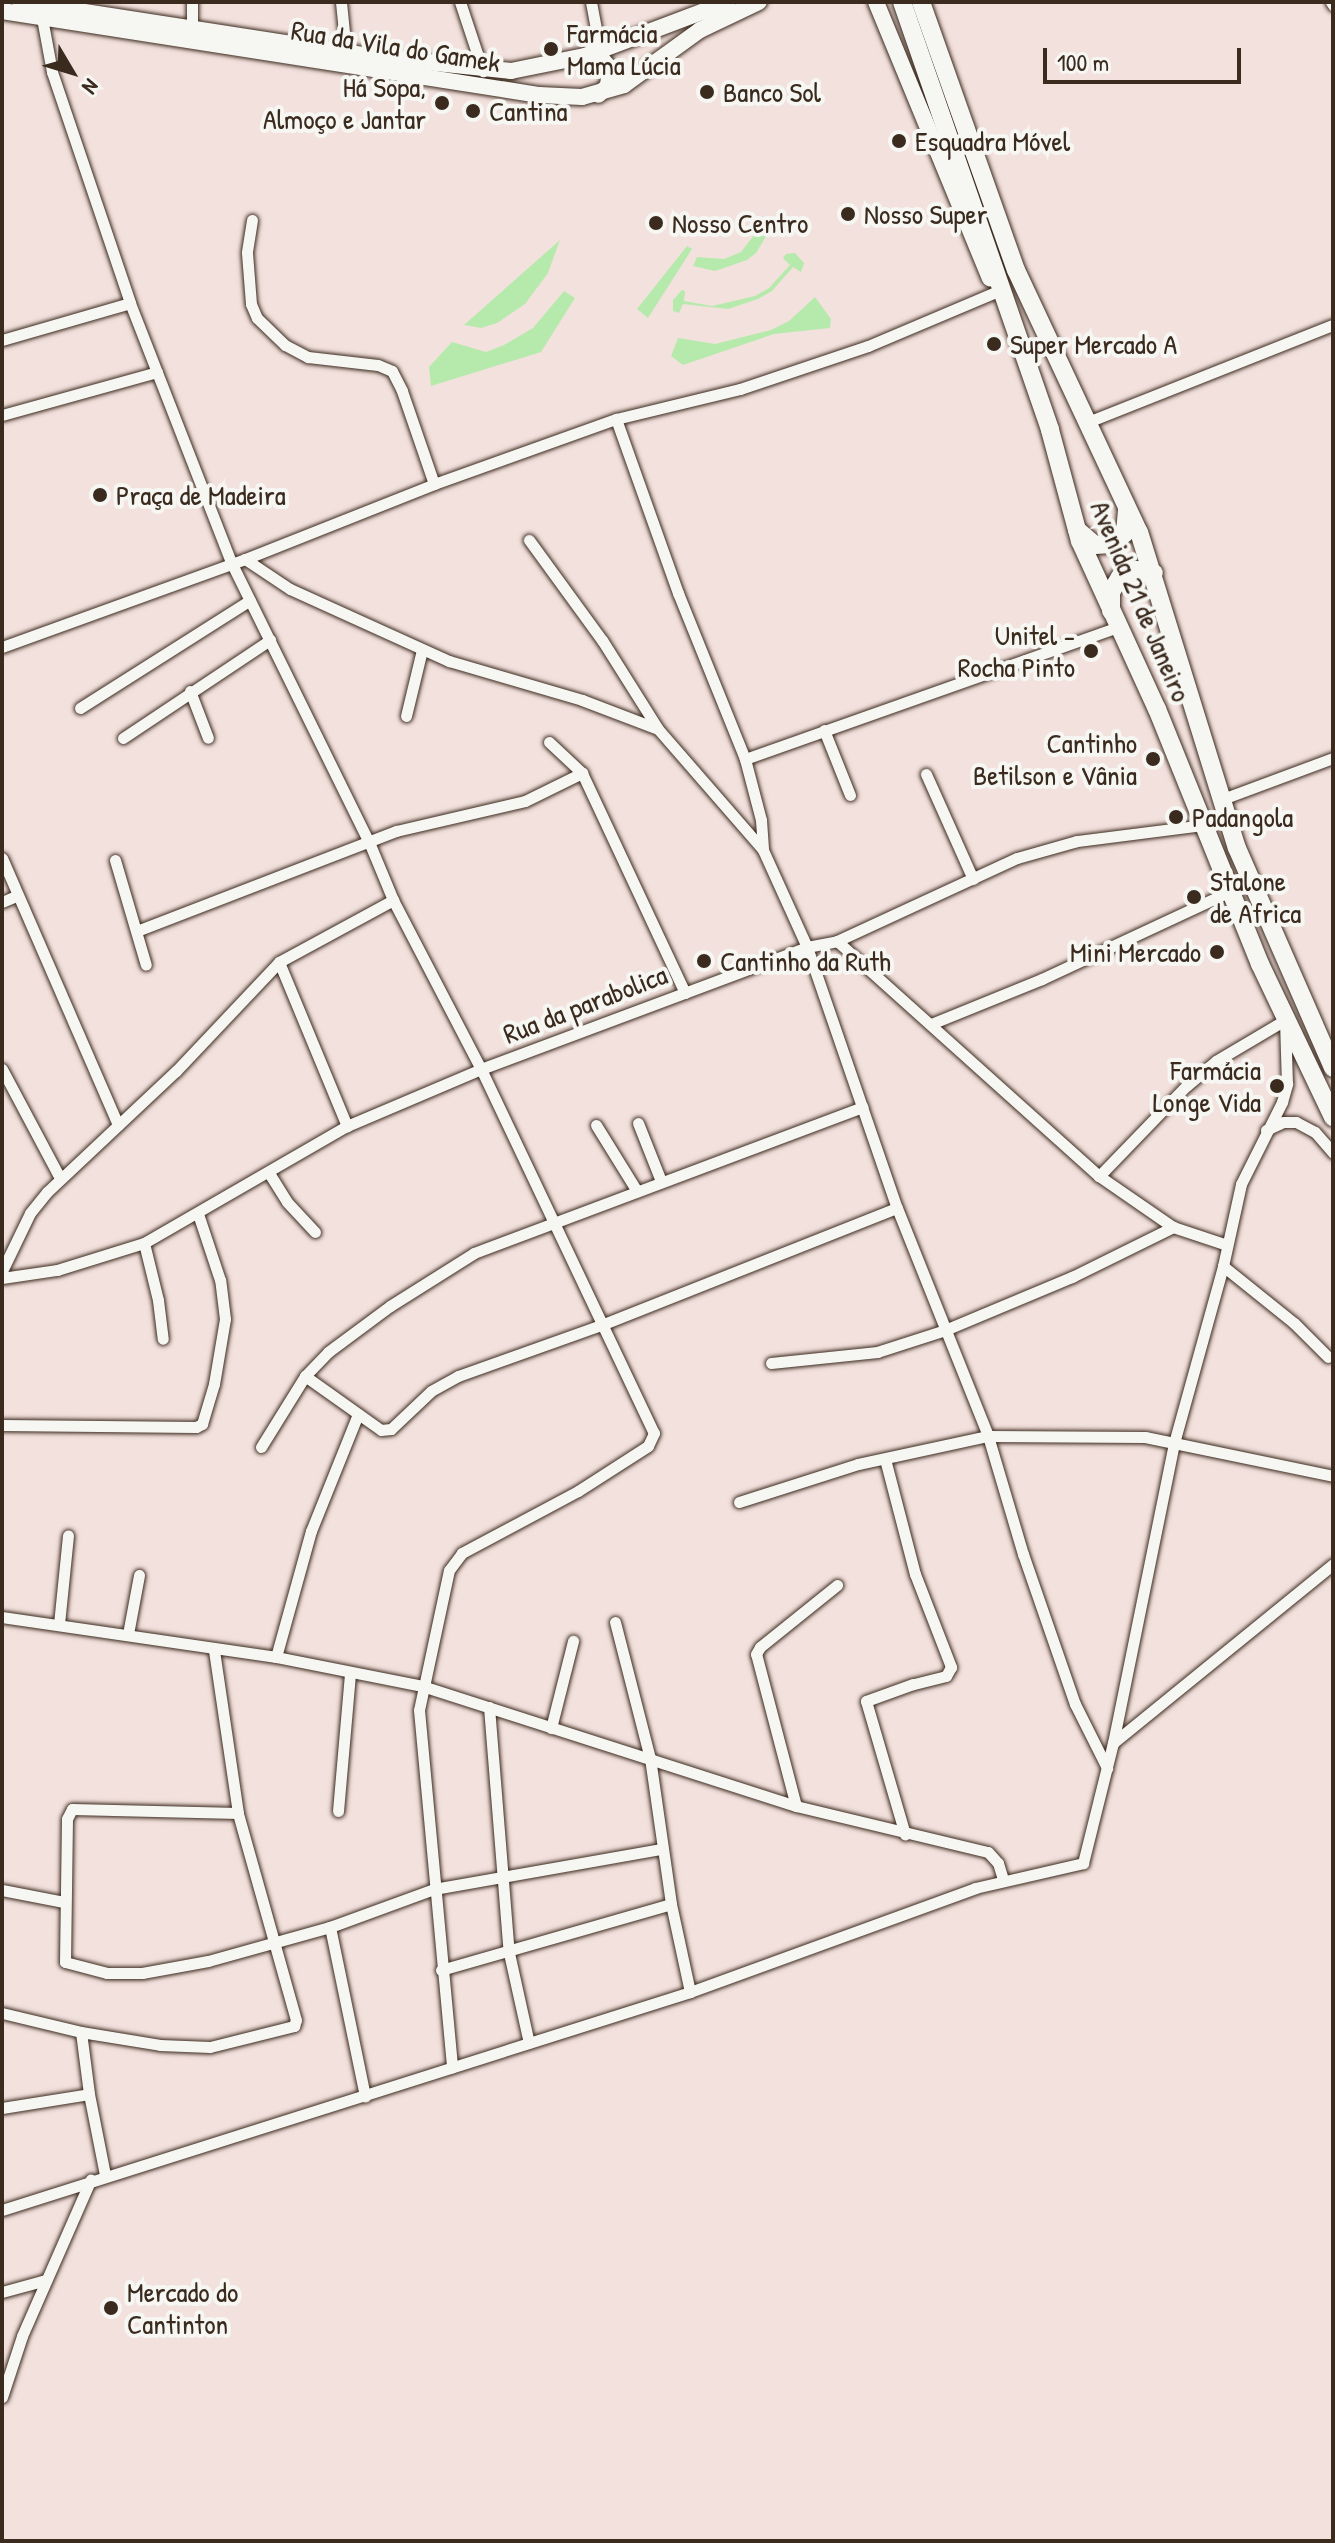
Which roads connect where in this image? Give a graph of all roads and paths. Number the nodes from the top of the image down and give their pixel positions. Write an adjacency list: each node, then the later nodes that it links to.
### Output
1 (20, 2): 14 (main road, Rua da Vila do Gamek)
2 (192, 2): 14 (street)
3 (341, 2): 15 (street)
4 (460, 2): 18 (street)
5 (591, 2): 16 (street)
6 (728, 2): 16 (main road, Rua da Vila do Gamek)
7 (759, 2): 19 (main road, Rua da Vila do Gamek)
8 (876, 2): 21 (main road)
9 (902, 2): 25 (main road, Avenida 21 de Janeiro)
10 (921, 2): 17 (main road, Avenida 21 de Janeiro)
11 (929, 2): 17 (main road)
12 (2, 11): 13 (main road, Rua da Vila do Gamek)
13 (42, 18): 19 (main road, Rua da Vila do Gamek); 22 (street)
14 (192, 28): 15 (main road, Rua da Vila do Gamek)
15 (346, 52): 18 (main road, Rua da Vila do Gamek)
16 (593, 53): 18 (main road, Rua da Vila do Gamek); 19 (main road)
17 (939, 59): 29 (main road, Avenida 21 de Janeiro)
18 (483, 71)
19 (598, 95)
20 (252, 220): 30 (street)
21 (996, 292): 25 (main road); 28 (street)
22 (130, 303): 24 (street); 26 (street)
23 (1333, 325): 29 (street)
24 (2, 340)
25 (1020, 342): 32 (main road, Avenida 21 de Janeiro)
26 (157, 372): 27 (street); 35 (street)
27 (2, 415)
28 (616, 419): 30 (street); 51 (street)
29 (1085, 423): 31 (main road, Avenida 21 de Janeiro)
30 (434, 484): 34 (street)
31 (1126, 507): 32 (main road); 36 (main road, Avenida 21 de Janeiro)
32 (1076, 528): 38 (main road, Avenida 21 de Janeiro)
33 (529, 540): 45 (street)
34 (245, 559): 35 (street); 41 (street)
35 (232, 564): 37 (street); 40 (street)
36 (1154, 573): 38 (main road); 55 (main road, Avenida 21 de Janeiro)
37 (250, 600): 39 (street); 43 (street)
38 (1114, 620): 46 (street); 56 (main road, Avenida 21 de Janeiro)
39 (270, 640): 42 (street); 57 (street)
40 (2, 647)
41 (422, 650): 44 (street); 45 (street)
42 (190, 691): 47 (street); 48 (street)
43 (80, 708)
44 (406, 716)
45 (658, 729): 58 (street)
46 (824, 730): 51 (street); 54 (street)
47 (123, 738)
48 (208, 738)
49 (549, 742): 52 (street)
50 (1333, 758): 55 (street)
51 (745, 759): 58 (street)
52 (582, 773): 57 (street); 71 (street)
53 (926, 774): 61 (street)
54 (850, 795)
55 (1220, 800): 74 (main road, Avenida 21 de Janeiro)
56 (1203, 825): 61 (street, Rua da parabolica); 62 (main road, Avenida 21 de Janeiro)
57 (369, 842): 64 (street); 66 (street)
58 (763, 850): 68 (street)
59 (2, 858): 63 (street)
60 (115, 860): 66 (street)
61 (973, 879): 67 (street, Rua da parabolica)
62 (1231, 891): 72 (main road, Avenida 21 de Janeiro); 73 (street)
63 (16, 896): 65 (street); 80 (street)
64 (393, 900): 69 (street); 76 (street)
65 (2, 902)
66 (137, 931): 70 (street)
67 (837, 941): 68 (street, Rua da parabolica); 73 (street)
68 (807, 947): 71 (street, Rua da parabolica); 77 (street)
69 (279, 962): 80 (street); 82 (street)
70 (146, 965)
71 (685, 993): 76 (street, Rua da parabolica)
72 (1285, 1020): 78 (main road, Avenida 21 de Janeiro); 83 (street); 86 (street)
73 (931, 1024): 86 (street)
74 (1333, 1068)
75 (2, 1069): 87 (street)
76 (481, 1069): 82 (street, Rua da parabolica); 92 (street)
77 (862, 1107): 88 (street); 90 (street)
78 (1333, 1117)
79 (638, 1123): 88 (street)
80 (118, 1125): 87 (street)
81 (596, 1125): 89 (street)
82 (347, 1126): 85 (street, Rua da parabolica)
83 (1266, 1130): 84 (street); 96 (street)
84 (1333, 1153)
85 (269, 1173): 91 (street, Rua da parabolica); 94 (street)
86 (1099, 1176): 93 (street)
87 (60, 1178): 98 (street)
88 (661, 1181): 89 (street)
89 (637, 1191): 92 (street)
90 (897, 1208): 100 (street); 101 (street)
91 (198, 1214): 95 (street, Rua da parabolica); 107 (street)
92 (553, 1223): 100 (street); 105 (street)
93 (1173, 1227): 96 (street); 101 (street)
94 (315, 1232)
95 (144, 1243): 99 (street, Rua da parabolica); 102 (street)
96 (1227, 1245): 97 (street)
97 (1223, 1266): 103 (street); 109 (street)
98 (2, 1271)
99 (2, 1278)
100 (601, 1325): 106 (street); 126 (street)
101 (945, 1330): 104 (street); 108 (street)
102 (163, 1339)
103 (1328, 1357)
104 (771, 1363)
105 (305, 1376): 106 (street); 110 (street)
106 (358, 1414): 124 (street)
107 (2, 1425)
108 (988, 1436): 109 (street); 111 (street); 131 (street)
109 (1174, 1443): 112 (street); 129 (street)
110 (261, 1447)
111 (885, 1459): 113 (street); 135 (street)
112 (1333, 1476)
113 (739, 1502)
114 (68, 1535): 120 (street)
115 (1333, 1564): 129 (street)
116 (139, 1575): 121 (street)
117 (837, 1585): 132 (street)
118 (2, 1617): 120 (street)
119 (615, 1622): 130 (street)
120 (59, 1624): 121 (street)
121 (128, 1634): 123 (street)
122 (573, 1641): 128 (street)
123 (214, 1650): 124 (street); 134 (street)
124 (276, 1657): 125 (street)
125 (350, 1673): 126 (street); 133 (street)
126 (422, 1686): 127 (street); 139 (street)
127 (489, 1707): 128 (street); 137 (street)
128 (551, 1728): 130 (street)
129 (1113, 1743): 131 (street)
130 (650, 1758): 132 (street); 136 (street)
131 (1107, 1768): 138 (street)
132 (796, 1806): 135 (street)
133 (338, 1811)
134 (238, 1813): 141 (street); 144 (street)
135 (905, 1834): 138 (street)
136 (662, 1849): 137 (street); 142 (street)
137 (501, 1878): 139 (street); 145 (street)
138 (1003, 1879): 147 (street)
139 (434, 1889): 143 (street); 146 (street)
140 (2, 1890): 141 (street)
141 (64, 1902): 144 (street)
142 (671, 1904): 145 (street); 147 (street)
143 (330, 1927): 144 (street); 153 (street)
144 (272, 1945): 149 (street)
145 (509, 1953): 146 (street); 150 (street)
146 (441, 1970): 151 (street)
147 (690, 1992): 150 (street)
148 (2, 2013): 149 (street)
149 (81, 2032): 152 (street)
150 (529, 2043): 151 (street)
151 (452, 2067): 153 (street)
152 (89, 2094): 154 (street); 155 (street)
153 (365, 2096): 155 (street)
154 (2, 2108)
155 (105, 2175): 156 (street)
156 (91, 2179): 157 (street); 158 (street)
157 (2, 2210)
158 (46, 2280): 159 (street); 160 (street)
159 (2, 2292)
160 (8, 2363): 161 (street)
161 (2, 2397)

